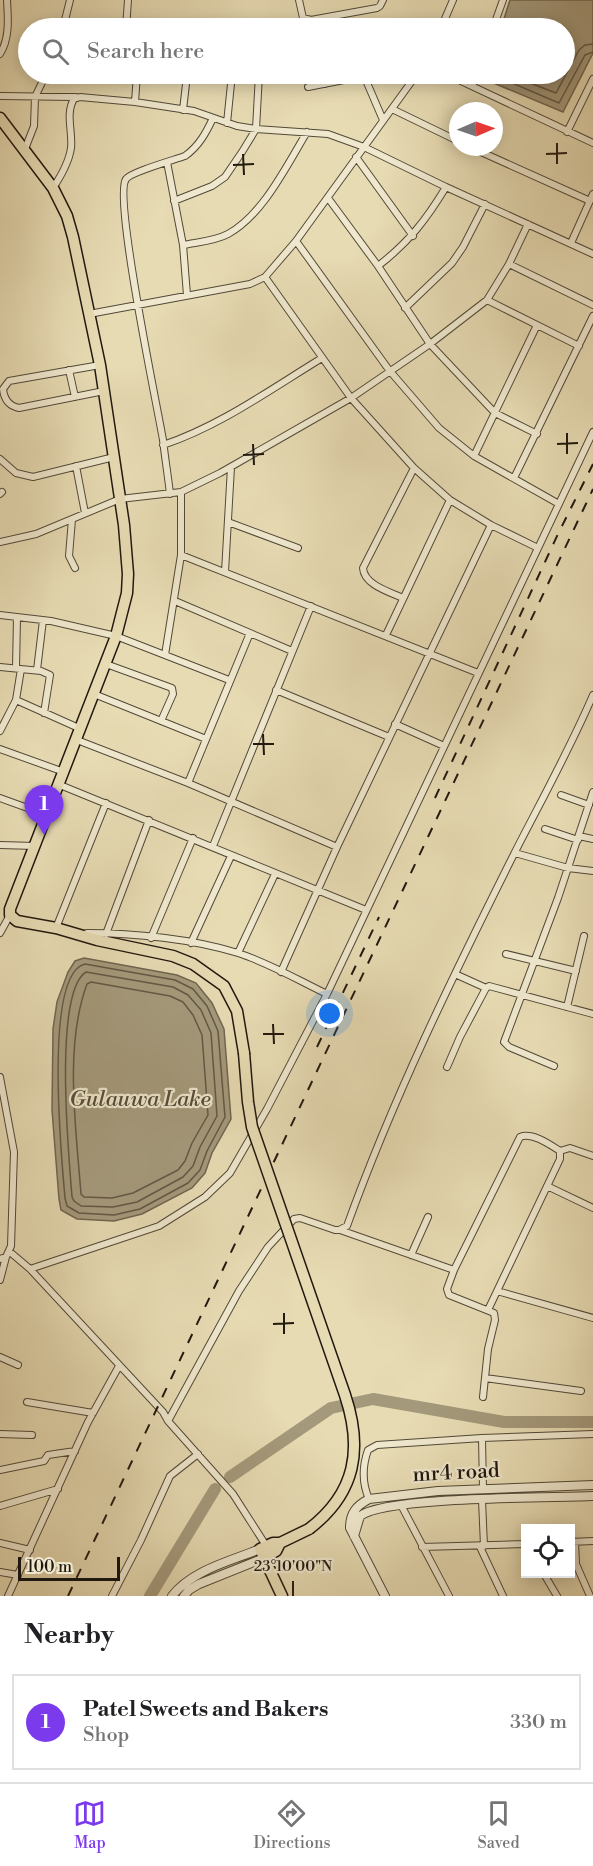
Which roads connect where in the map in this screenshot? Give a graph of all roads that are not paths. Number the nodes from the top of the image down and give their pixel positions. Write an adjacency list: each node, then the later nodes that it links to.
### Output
1 (7, 0): 15 (street)
2 (69, 0): 8 (street)
3 (128, 0): 9 (street)
4 (299, 0): 10 (street)
5 (383, 0): 11 (street)
6 (453, 0): 12 (street)
7 (503, 0): 13 (street)
8 (65, 18)
9 (127, 18)
10 (303, 18)
11 (322, 18)
12 (445, 18)
13 (497, 18)
14 (0, 19): 15 (street)
15 (8, 20): 16 (street)
16 (0, 54)
17 (593, 79): 41 (street)
18 (41, 84): 30 (street)
19 (136, 84): 32 (street)
20 (186, 84): 34 (street)
21 (231, 84): 38 (street)
22 (258, 84): 39 (street)
23 (325, 84): 28 (street)
24 (367, 84): 37 (street)
25 (410, 84): 33 (street)
26 (468, 84): 27 (street)
27 (472, 86): 41 (street)
28 (308, 87)
29 (0, 96): 30 (street)
30 (35, 97): 31 (street); 45 (street)
31 (77, 97): 32 (street); 50 (street)
32 (135, 102): 34 (street)
33 (392, 109): 37 (street); 42 (street)
34 (183, 110): 35 (street)
35 (213, 117): 38 (street); 48 (street)
36 (0, 118): 45 (main road)
37 (383, 120): 44 (street)
38 (227, 123): 39 (street)
39 (256, 129): 40 (street); 53 (street)
40 (307, 132): 44 (street); 59 (street)
41 (567, 132): 43 (street)
42 (449, 137)
43 (593, 143)
44 (364, 147): 47 (street); 49 (street)
45 (25, 149): 50 (main road)
46 (491, 156): 52 (street)
47 (356, 157): 51 (street); 56 (street)
48 (167, 162): 53 (street); 66 (street)
49 (446, 187): 54 (street); 56 (street)
50 (53, 188): 69 (main road)
51 (328, 198): 57 (street); 62 (street)
52 (591, 198): 58 (street)
53 (174, 201): 59 (street)
54 (485, 204): 55 (street); 68 (street)
55 (528, 224): 58 (street); 61 (street)
56 (413, 236): 62 (street)
57 (296, 241): 63 (street); 77 (street)
58 (571, 243): 60 (street)
59 (183, 245): 64 (street)
60 (593, 254)
61 (509, 264): 65 (street); 67 (street)
62 (378, 266): 68 (street)
63 (265, 277): 64 (street); 74 (street)
64 (187, 295): 66 (street)
65 (487, 300): 71 (street); 72 (street)
66 (138, 305): 69 (street); 84 (street)
67 (593, 305)
68 (405, 308): 72 (street)
69 (89, 314): 75 (main road)
70 (593, 316): 73 (street)
71 (537, 325): 73 (street); 81 (street)
72 (430, 344): 77 (street); 81 (street)
73 (579, 346): 83 (street)
74 (322, 358): 80 (street); 84 (street)
75 (100, 364): 76 (street); 78 (main road)
76 (69, 370): 79 (street); 79 (street)
77 (389, 370): 80 (street); 85 (street)
78 (104, 391): 79 (street); 86 (main road)
79 (75, 397)
80 (351, 398): 89 (street); 90 (street)
81 (495, 413): 83 (street); 85 (street)
82 (593, 432): 96 (street)
83 (537, 434): 91 (street)
84 (163, 445): 93 (street)
85 (474, 456): 91 (street)
86 (114, 457): 88 (street); 94 (main road)
87 (0, 461): 88 (street)
88 (76, 466): 97 (street)
89 (231, 467): 92 (street); 99 (street)
90 (414, 468): 95 (street); 107 (street)
91 (514, 478): 96 (street)
92 (181, 492): 93 (street); 104 (street)
93 (170, 494): 94 (street)
94 (120, 499): 97 (street); 115 (main road)
95 (450, 500): 100 (street); 107 (street)
96 (559, 504): 103 (street)
97 (85, 513): 98 (street)
98 (72, 519): 101 (street); 105 (street)
99 (228, 522): 102 (street); 106 (street)
100 (491, 525): 103 (street); 117 (street)
101 (0, 542)
102 (298, 548)
103 (538, 548): 123 (street)
104 (181, 555): 106 (street); 108 (street)
105 (75, 568)
106 (225, 572): 109 (street)
107 (403, 598): 114 (street)
108 (175, 601): 113 (street); 118 (street)
109 (311, 606): 114 (street); 116 (street)
110 (0, 615): 111 (street)
111 (17, 617): 112 (street); 121 (street)
112 (43, 620): 115 (street); 122 (street)
113 (250, 633): 116 (street); 124 (street)
114 (386, 635): 117 (street)
115 (116, 636): 118 (street); 119 (main road)
116 (292, 651): 125 (street)
117 (429, 652): 123 (street); 131 (street)
118 (165, 655): 124 (street)
119 (106, 664): 126 (main road); 130 (street)
120 (0, 667): 121 (street)
121 (18, 668): 122 (street); 128 (street)
122 (37, 670): 129 (street)
123 (478, 673): 136 (street)
124 (229, 680): 135 (street)
125 (276, 690): 134 (street); 144 (street)
126 (94, 694): 130 (street); 133 (main road)
127 (593, 695): 157 (street)
128 (15, 700): 129 (street); 132 (street)
129 (44, 713): 133 (street)
130 (161, 721): 135 (street)
131 (395, 724): 134 (street); 136 (street)
132 (0, 731)
133 (79, 734): 138 (main road); 139 (street)
134 (389, 737): 156 (street)
135 (206, 739): 139 (street)
136 (444, 746): 163 (street)
137 (0, 749): 138 (street)
138 (64, 772): 140 (main road)
139 (188, 783): 144 (street)
140 (60, 785): 146 (street); 147 (main road)
141 (593, 792): 145 (street)
142 (561, 795): 145 (street)
143 (0, 798): 147 (street)
144 (230, 802): 155 (street); 156 (street)
145 (590, 802): 151 (street)
146 (106, 803): 148 (street); 165 (street)
147 (48, 815): 154 (main road)
148 (149, 820): 150 (street); 168 (street)
149 (545, 829): 151 (street)
150 (193, 838): 155 (street); 170 (street)
151 (578, 838): 152 (street); 159 (street)
152 (593, 839)
153 (0, 845): 154 (street)
154 (36, 846): 164 (main road)
155 (213, 846): 158 (street)
156 (337, 847): 162 (street)
157 (514, 853): 159 (street); 177 (street)
158 (231, 856): 161 (street); 171 (street)
159 (568, 868): 160 (street); 174 (street)
160 (593, 871)
161 (275, 874): 162 (street); 172 (street)
162 (316, 891): 163 (street); 176 (street)
163 (366, 910): 179 (street)
164 (10, 915): 165 (main road); 166 (street)
165 (57, 928): 167 (main road)
166 (0, 933)
167 (74, 934): 168 (street); 234 (main road, bridge)
168 (106, 934): 170 (street)
169 (584, 936): 175 (street)
170 (151, 938): 171 (street)
171 (191, 943): 172 (street)
172 (238, 953): 176 (street)
173 (506, 954): 174 (street)
174 (535, 961): 175 (street); 180 (street)
175 (576, 971): 181 (street)
176 (281, 972): 179 (street)
177 (454, 974): 178 (street); 193 (street)
178 (486, 988): 180 (street); 184 (street)
179 (327, 994): 196 (street)
180 (520, 995): 181 (street); 183 (street)
181 (567, 1007): 182 (street)
182 (593, 1014)
183 (554, 1066)
184 (447, 1067)
185 (0, 1077): 186 (street)
186 (9, 1121): 187 (street); 195 (street)
187 (0, 1123)
188 (560, 1151): 189 (street); 190 (street); 197 (street)
189 (593, 1156)
190 (546, 1186): 191 (street); 199 (street)
191 (593, 1208)
192 (428, 1217): 194 (street)
193 (339, 1230): 194 (street); 210 (street)
194 (411, 1255): 197 (street)
195 (5, 1256): 196 (street); 198 (street)
196 (30, 1269): 204 (street)
197 (454, 1270): 200 (street)
198 (0, 1280)
199 (497, 1291): 200 (street); 201 (street)
200 (488, 1310): 205 (street)
201 (593, 1318)
202 (0, 1357): 203 (street)
203 (18, 1365)
204 (119, 1366): 209 (street); 210 (street)
205 (485, 1378): 206 (street); 207 (street)
206 (581, 1391)
207 (483, 1397)
208 (27, 1402): 209 (street)
209 (93, 1413): 215 (street)
210 (168, 1421): 216 (street)
211 (0, 1434): 213 (street)
212 (593, 1434): 214 (street)
213 (32, 1435)
214 (482, 1438): 220 (street); 222 (street)
215 (75, 1451): 217 (street); 219 (street)
216 (198, 1455): 234 (street); 240 (street)
217 (0, 1470)
218 (593, 1485): 220 (street, mr4 road)
219 (57, 1489): 225 (street); 233 (street)
220 (483, 1489): 222 (street, mr4 road)
221 (593, 1496): 223 (street, mr4 road)
222 (369, 1500): 226 (street)
223 (482, 1500): 224 (street, mr4 road); 232 (street)
224 (401, 1505): 226 (street, mr4 road); 231 (street)
225 (0, 1506)
226 (354, 1536): 245 (street)
227 (593, 1541): 228 (street)
228 (575, 1542)
229 (0, 1543): 233 (street)
230 (521, 1544): 232 (street)
231 (422, 1547): 232 (street); 246 (street)
232 (482, 1547): 247 (street)
233 (30, 1550): 237 (street)
234 (265, 1552): 241 (street); 242 (street); 243 (main road); 244 (main road)
235 (575, 1557): 249 (street)
236 (0, 1572): 237 (street)
237 (18, 1575): 239 (street)
238 (546, 1578): 248 (street)
239 (8, 1596)
240 (112, 1596)
241 (172, 1596)
242 (184, 1596)
243 (282, 1596)
244 (290, 1596)
245 (385, 1596)
246 (449, 1596)
247 (503, 1596)
248 (557, 1596)
249 (590, 1596)

